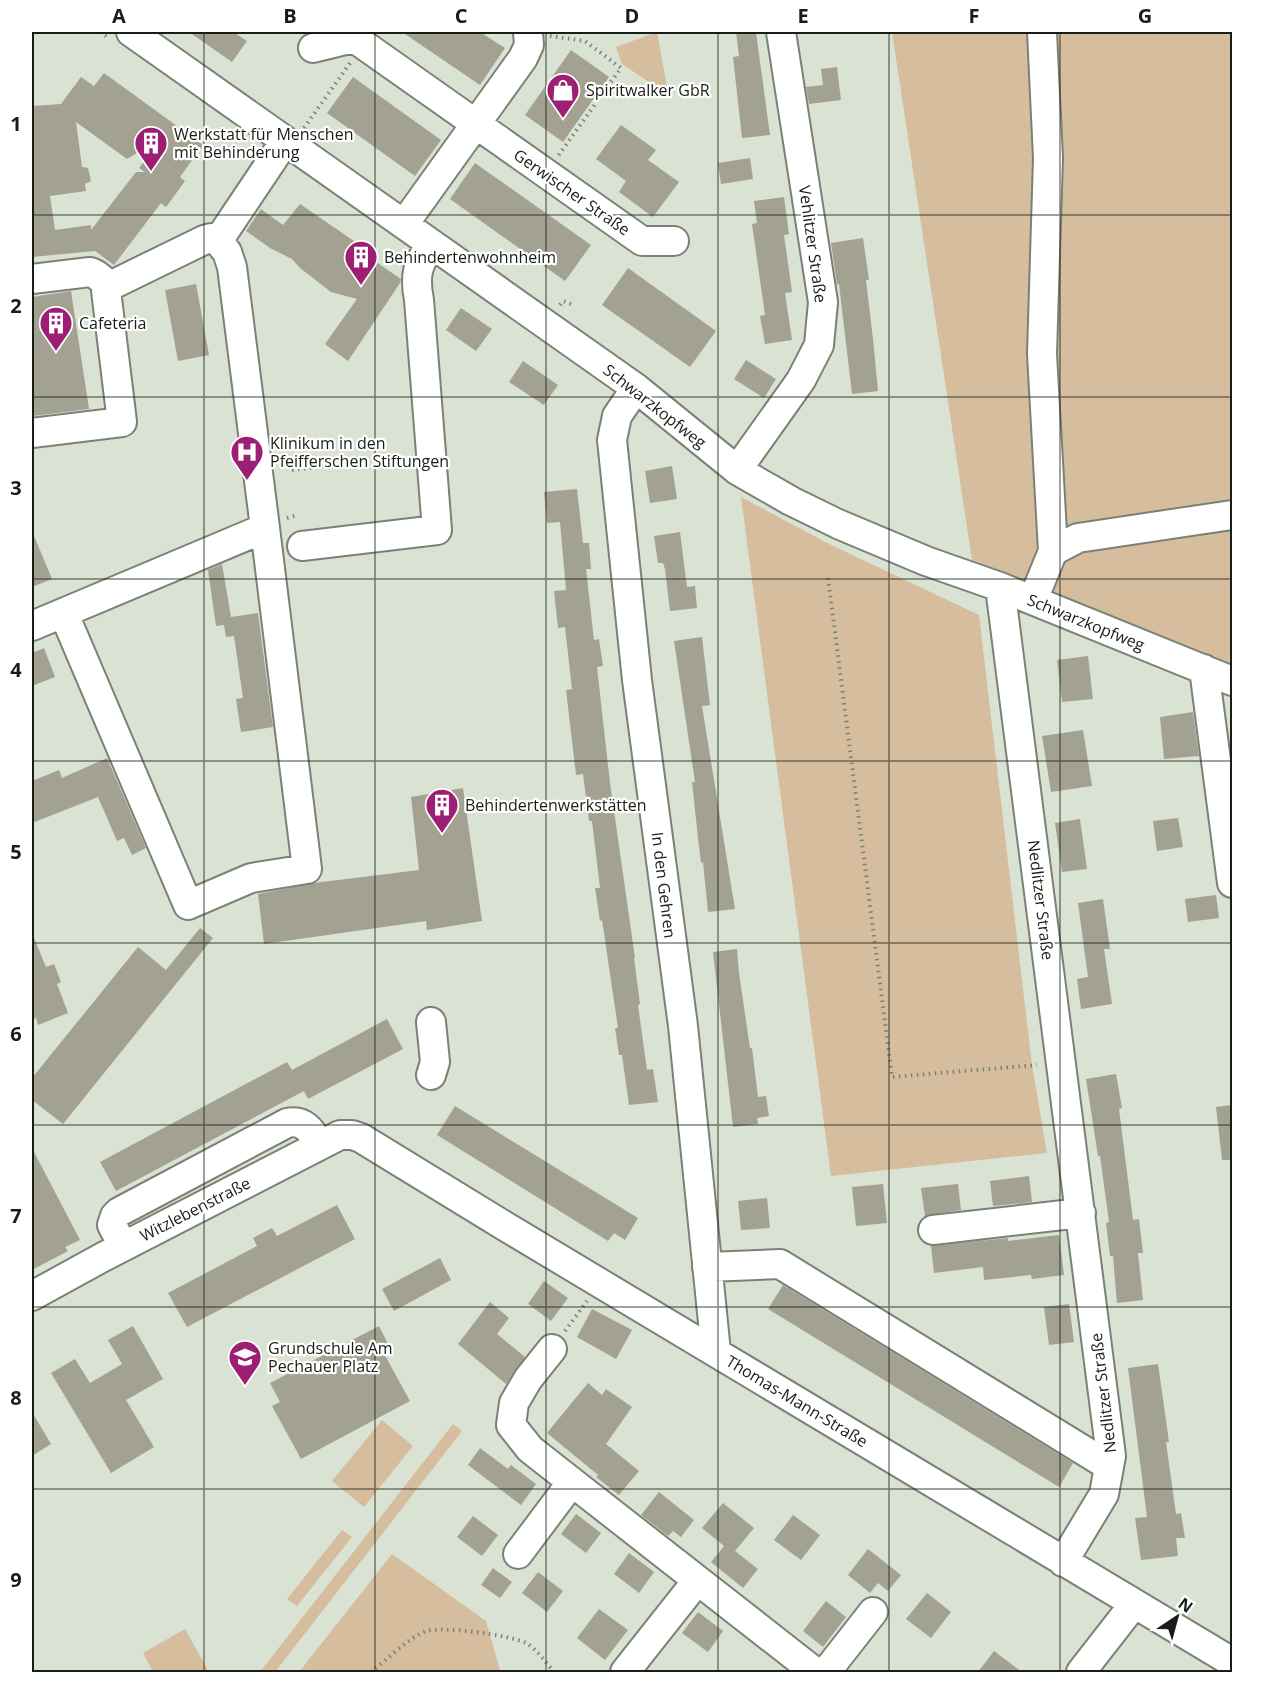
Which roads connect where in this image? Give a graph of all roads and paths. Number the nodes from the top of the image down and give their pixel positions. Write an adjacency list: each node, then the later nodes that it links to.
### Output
1 (131, 32): 8 (street, Schwarzkopfweg)
2 (528, 32): 7 (street); 9 (path)
3 (781, 32): 19 (street, Vehlitzer Straße)
4 (1042, 32): 24 (street)
5 (363, 45): 6 (street, Gerwischer Straße); 7 (street, Gerwischer Straße); 8 (path)
6 (313, 48)
7 (476, 124): 9 (street, Gerwischer Straße); 10 (street)
8 (288, 143): 10 (street, Schwarzkopfweg); 11 (street)
9 (545, 173): 12 (street, Gerwischer Straße)
10 (404, 224): 13 (street, Schwarzkopfweg)
11 (219, 241): 15 (street); 22 (street)
12 (674, 241)
13 (430, 244): 16 (street, Schwarzkopfweg); 23 (street)
14 (32, 279): 15 (street)
15 (105, 282): 17 (street)
16 (636, 388): 19 (street, Schwarzkopfweg); 39 (street, In den Gehren)
17 (32, 433)
18 (352, 463): 20 (path)
19 (737, 470): 26 (street, Schwarzkopfweg)
20 (292, 471)
21 (1233, 515): 24 (street)
22 (265, 528): 28 (street); 28 (street)
23 (302, 546)
24 (1053, 550): 27 (street)
25 (828, 578): 34 (path)
26 (1000, 587): 27 (street, Schwarzkopfweg); 34 (street, Nedlitzer Straße)
27 (1033, 600): 30 (street, Schwarzkopfweg)
28 (64, 614): 29 (street)
29 (32, 626)
30 (1204, 669): 31 (street, Schwarzkopfweg); 32 (street)
31 (1233, 681)
32 (1233, 883)
33 (431, 1022): 35 (street)
34 (1062, 1063): 37 (street, Nedlitzer Straße)
35 (430, 1075)
36 (361, 1138): 40 (street, Thomas-Mann-Straße); 41 (street, Witzlebenstraße)
37 (1081, 1212): 38 (street); 44 (street, Nedlitzer Straße)
38 (933, 1230)
39 (707, 1267): 43 (street, In den Gehren); 44 (street)
40 (601, 1283): 42 (path); 43 (street, Thomas-Mann-Straße)
41 (32, 1296)
42 (552, 1348): 45 (street)
43 (716, 1352): 47 (street, Thomas-Mann-Straße)
44 (1110, 1466): 47 (street, Nedlitzer Straße)
45 (572, 1482): 46 (street); 48 (street)
46 (518, 1554)
47 (1063, 1562): 49 (street, Thomas-Mann-Straße)
48 (697, 1581): 54 (street); 55 (street)
49 (1134, 1604): 51 (street, Thomas-Mann-Straße); 57 (street)
50 (873, 1612): 56 (street)
51 (1233, 1662)
52 (371, 1672): 53 (path)
53 (554, 1672)
54 (625, 1672)
55 (815, 1672)
56 (826, 1672)
57 (1081, 1672)

